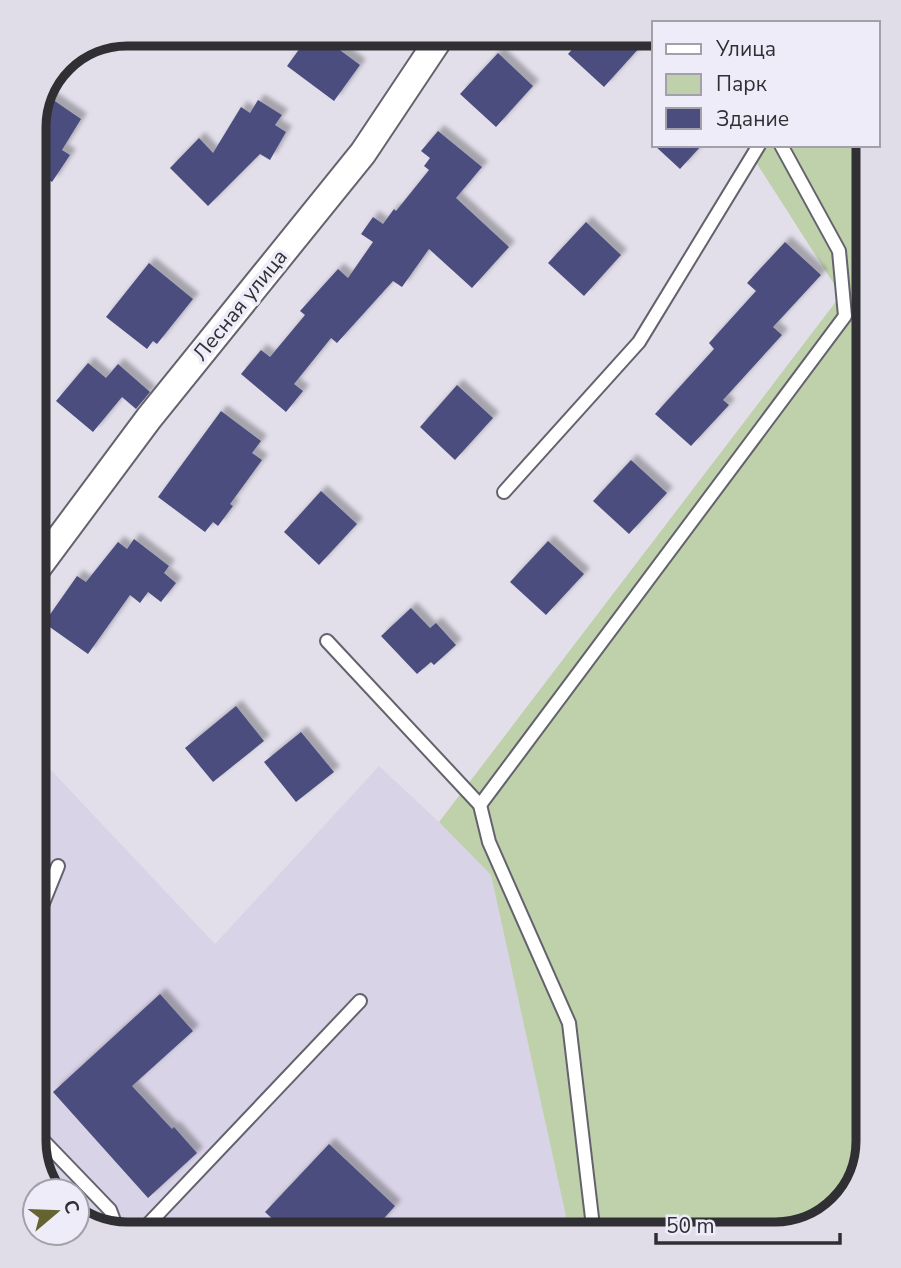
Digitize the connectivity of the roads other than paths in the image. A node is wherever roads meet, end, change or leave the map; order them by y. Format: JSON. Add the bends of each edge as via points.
{"nodes":[{"id":1,"x":434,"y":46,"type":"edge"},
{"id":2,"x":759,"y":147,"type":"edge"},
{"id":3,"x":782,"y":147,"type":"edge"},
{"id":4,"x":504,"y":492,"type":"dead end"},
{"id":5,"x":46,"y":557,"type":"edge"},
{"id":6,"x":327,"y":641,"type":"dead end"},
{"id":7,"x":480,"y":805,"type":"junction"},
{"id":8,"x":58,"y":866,"type":"dead end"},
{"id":9,"x":46,"y":896,"type":"edge"},
{"id":10,"x":360,"y":1001,"type":"dead end"},
{"id":11,"x":46,"y":1144,"type":"edge"},
{"id":12,"x":114,"y":1221,"type":"edge"},
{"id":13,"x":150,"y":1222,"type":"edge"},
{"id":14,"x":592,"y":1222,"type":"edge"}],
"edges":[{"from":1,"to":5,"type":"street","name":"Лесная улица","via":[[363,153],[149,418]]},
{"from":2,"to":4,"type":"lane","via":[[639,342]]},
{"from":3,"to":7,"type":"lane","via":[[839,251],[845,316]]},
{"from":6,"to":7,"type":"lane"},
{"from":7,"to":14,"type":"lane","via":[[489,842],[569,1023]]},
{"from":8,"to":9,"type":"lane"},
{"from":10,"to":13,"type":"lane"},
{"from":11,"to":12,"type":"lane","via":[[110,1210]]}]}
